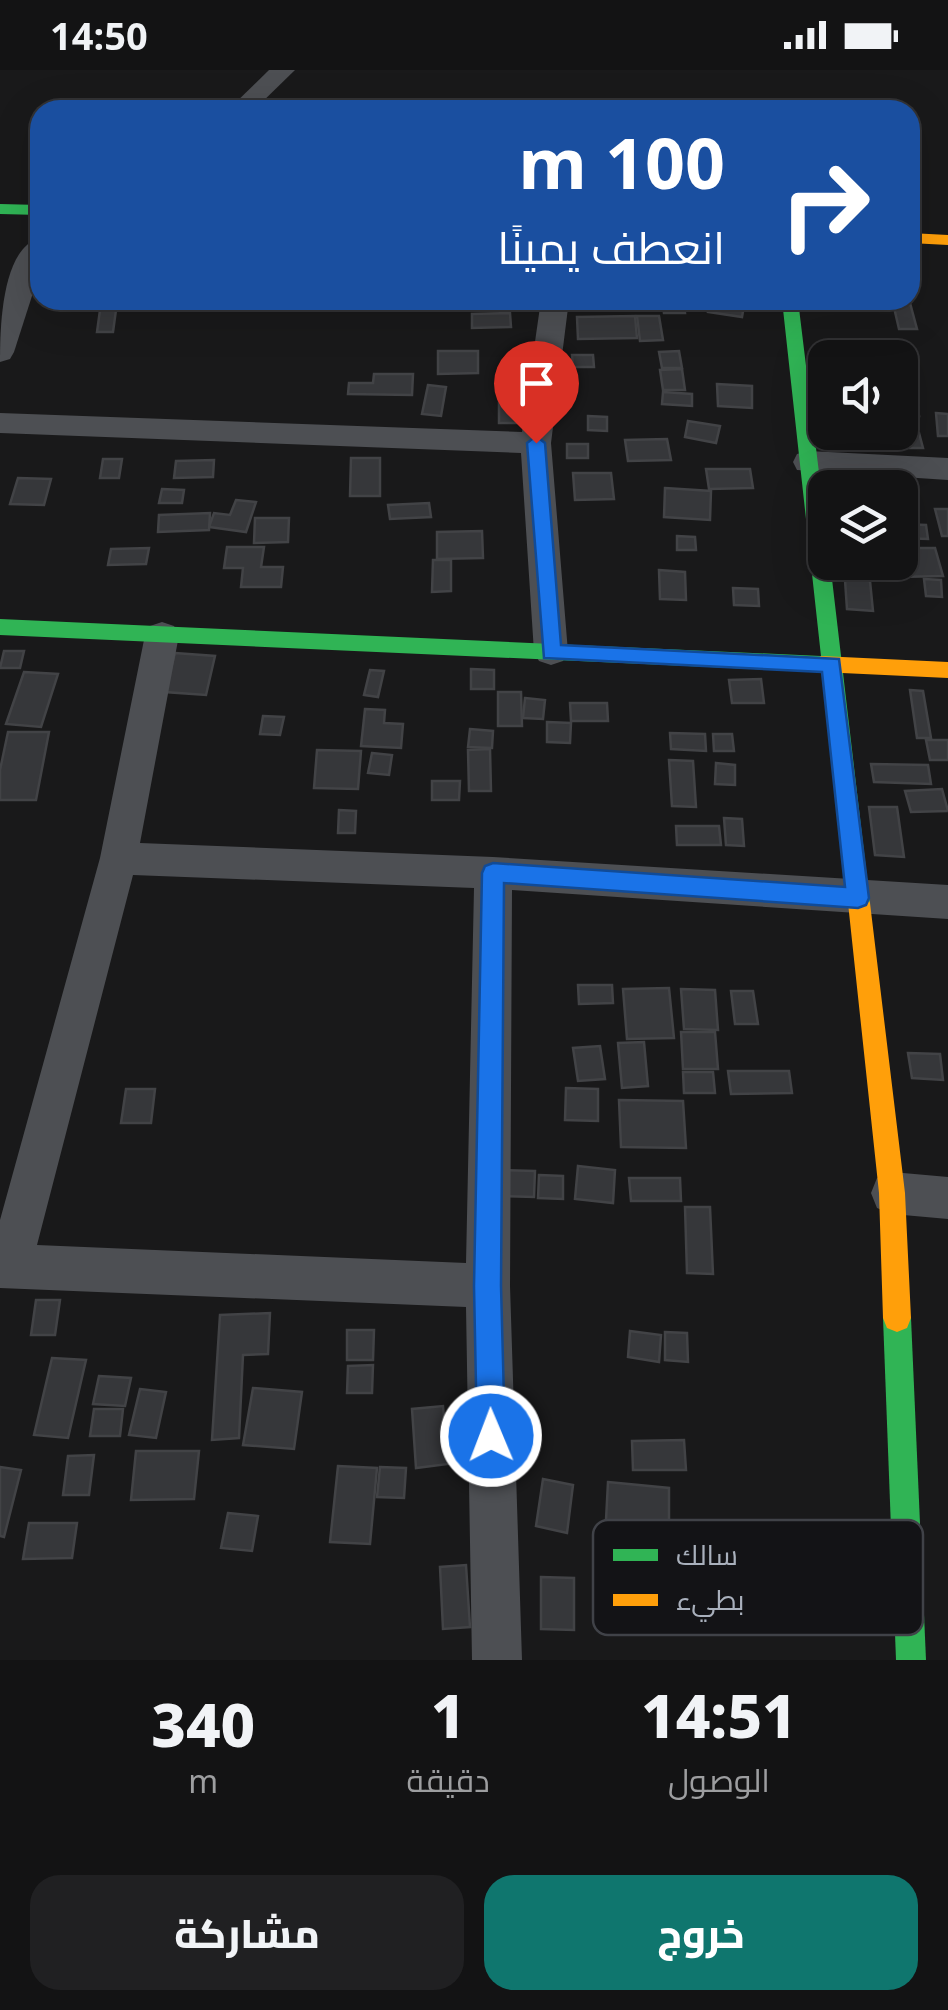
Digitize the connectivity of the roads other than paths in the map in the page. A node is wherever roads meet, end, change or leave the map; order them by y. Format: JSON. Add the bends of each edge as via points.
{"nodes":[{"id":1,"x":284,"y":70,"type":"edge"},
{"id":2,"x":251,"y":100,"type":"edge"},
{"id":3,"x":0,"y":209,"type":"edge"},
{"id":4,"x":30,"y":210,"type":"edge"},
{"id":5,"x":920,"y":239,"type":"edge"},
{"id":6,"x":948,"y":240,"type":"edge"},
{"id":7,"x":30,"y":263,"type":"edge"},
{"id":8,"x":554,"y":310,"type":"edge"},
{"id":9,"x":791,"y":310,"type":"edge"},
{"id":10,"x":0,"y":352,"type":"edge"},
{"id":11,"x":0,"y":423,"type":"edge"},
{"id":12,"x":536,"y":443,"type":"junction"},
{"id":13,"x":808,"y":462,"type":"junction"},
{"id":14,"x":948,"y":469,"type":"edge"},
{"id":15,"x":0,"y":627,"type":"edge"},
{"id":16,"x":162,"y":635,"type":"junction"},
{"id":17,"x":552,"y":652,"type":"junction"},
{"id":18,"x":831,"y":664,"type":"junction"},
{"id":19,"x":948,"y":670,"type":"edge"},
{"id":20,"x":119,"y":858,"type":"junction"},
{"id":21,"x":493,"y":873,"type":"junction"},
{"id":22,"x":858,"y":898,"type":"junction"},
{"id":23,"x":948,"y":902,"type":"edge"},
{"id":24,"x":892,"y":1193,"type":"junction"},
{"id":25,"x":948,"y":1198,"type":"edge"},
{"id":26,"x":4,"y":1266,"type":"edge"},
{"id":27,"x":488,"y":1286,"type":"junction"},
{"id":28,"x":905,"y":1520,"type":"edge"},
{"id":29,"x":910,"y":1635,"type":"edge"},
{"id":30,"x":497,"y":1660,"type":"edge"},
{"id":31,"x":911,"y":1660,"type":"edge"}],
"edges":[{"from":1,"to":2,"type":"street"},
{"from":3,"to":4,"type":"main road"},
{"from":5,"to":6,"type":"main road"},
{"from":7,"to":10,"type":"street"},
{"from":8,"to":12,"type":"street"},
{"from":9,"to":13,"type":"main road"},
{"from":11,"to":12,"type":"street"},
{"from":12,"to":17,"type":"street"},
{"from":13,"to":14,"type":"street"},
{"from":13,"to":18,"type":"main road"},
{"from":15,"to":16,"type":"main road"},
{"from":16,"to":17,"type":"main road"},
{"from":16,"to":20,"type":"street"},
{"from":17,"to":18,"type":"main road"},
{"from":18,"to":19,"type":"main road"},
{"from":18,"to":22,"type":"main road"},
{"from":20,"to":21,"type":"street"},
{"from":20,"to":26,"type":"street"},
{"from":21,"to":22,"type":"street"},
{"from":21,"to":27,"type":"street"},
{"from":22,"to":23,"type":"street"},
{"from":22,"to":24,"type":"main road"},
{"from":24,"to":25,"type":"street"},
{"from":24,"to":28,"type":"main road"},
{"from":26,"to":27,"type":"street"},
{"from":27,"to":30,"type":"street"},
{"from":29,"to":31,"type":"main road"}]}
